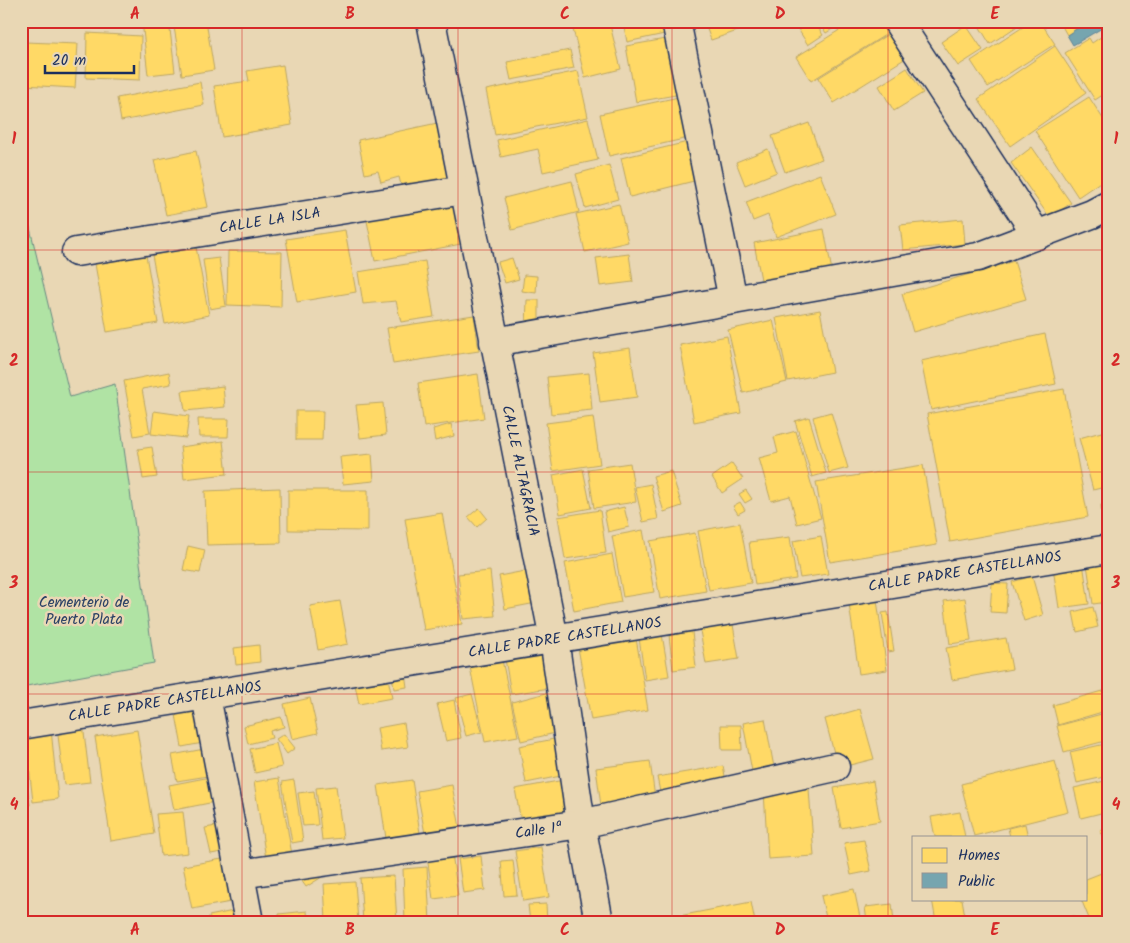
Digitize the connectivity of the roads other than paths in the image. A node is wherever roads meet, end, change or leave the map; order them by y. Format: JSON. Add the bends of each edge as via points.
{"nodes":[{"id":1,"x":431,"y":21,"type":"edge"},
{"id":2,"x":676,"y":21,"type":"edge"},
{"id":3,"x":898,"y":21,"type":"edge"},
{"id":4,"x":464,"y":190,"type":"junction"},
{"id":5,"x":1109,"y":205,"type":"edge"},
{"id":6,"x":1037,"y":235,"type":"junction"},
{"id":7,"x":76,"y":252,"type":"dead end"},
{"id":8,"x":733,"y":300,"type":"junction"},
{"id":9,"x":494,"y":342,"type":"junction"},
{"id":10,"x":1109,"y":549,"type":"edge"},
{"id":11,"x":554,"y":639,"type":"junction"},
{"id":12,"x":206,"y":696,"type":"junction"},
{"id":13,"x":21,"y":725,"type":"edge"},
{"id":14,"x":835,"y":767,"type":"dead end"},
{"id":15,"x":581,"y":824,"type":"junction"},
{"id":16,"x":240,"y":874,"type":"junction"},
{"id":17,"x":249,"y":922,"type":"edge"},
{"id":18,"x":599,"y":922,"type":"edge"}],
"edges":[{"from":1,"to":4,"type":"street","name":"CALLE ALTAGRACIA"},
{"from":2,"to":8,"type":"street"},
{"from":3,"to":6,"type":"street"},
{"from":4,"to":7,"type":"street","name":"CALLE LA ISLA"},
{"from":4,"to":9,"type":"street","name":"CALLE ALTAGRACIA"},
{"from":5,"to":6,"type":"street"},
{"from":6,"to":8,"type":"street","via":[[978,257]]},
{"from":8,"to":9,"type":"street"},
{"from":9,"to":11,"type":"street","name":"CALLE ALTAGRACIA"},
{"from":10,"to":11,"type":"street","name":"CALLE PADRE CASTELLANOS"},
{"from":11,"to":12,"type":"street","name":"CALLE PADRE CASTELLANOS"},
{"from":11,"to":15,"type":"street","name":"CALLE ALTAGRACIA"},
{"from":12,"to":13,"type":"street","name":"CALLE PADRE CASTELLANOS"},
{"from":12,"to":16,"type":"street"},
{"from":14,"to":15,"type":"street","name":"Calle 1ª"},
{"from":15,"to":16,"type":"street","name":"Calle 1ª"},
{"from":15,"to":18,"type":"street","name":"CALLE ALTAGRACIA"},
{"from":16,"to":17,"type":"street"}]}
